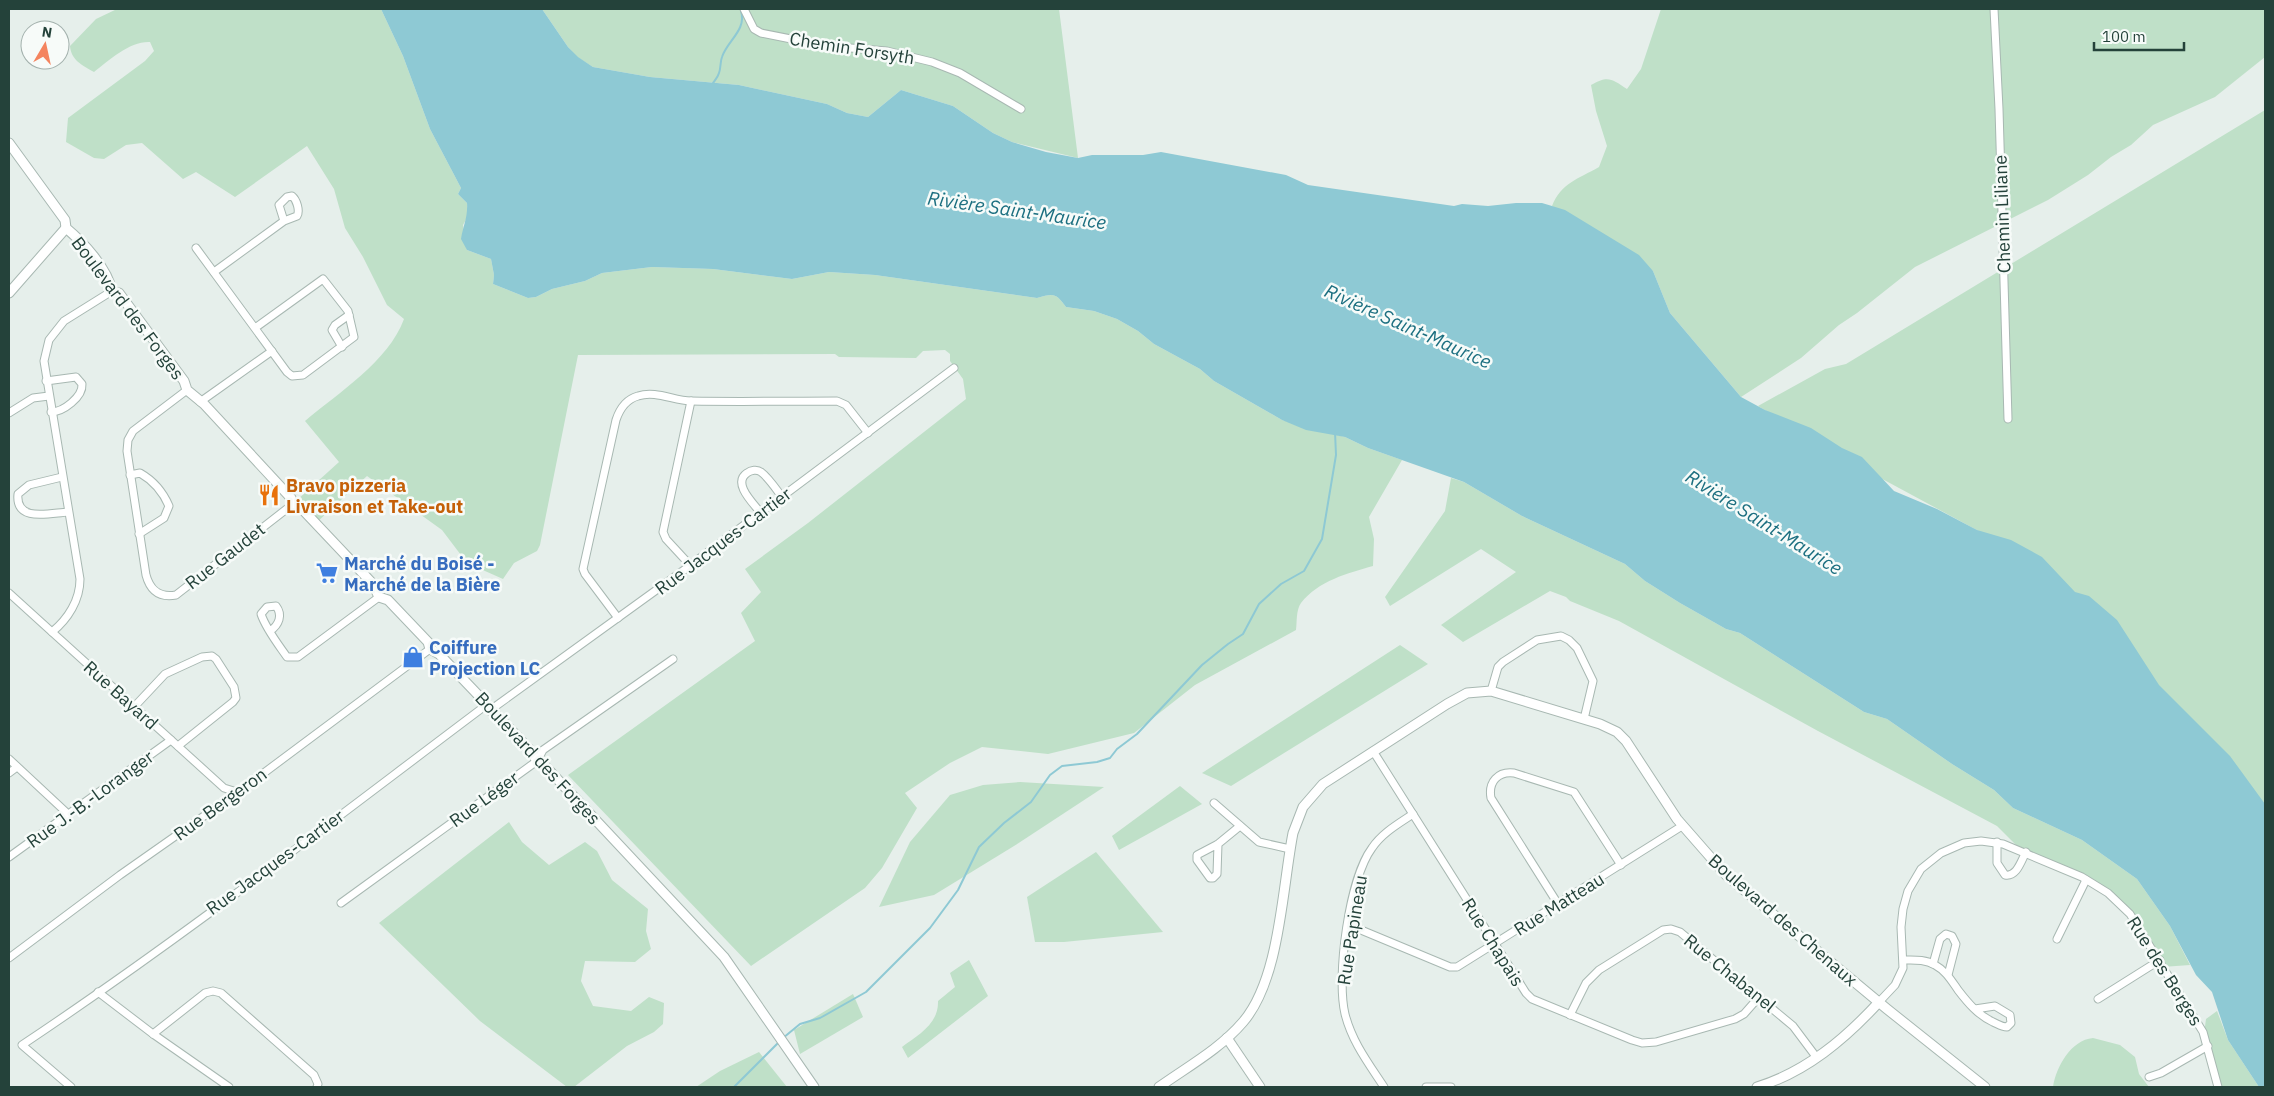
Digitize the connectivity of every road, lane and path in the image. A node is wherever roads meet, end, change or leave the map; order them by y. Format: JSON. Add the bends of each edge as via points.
{"nodes":[{"id":1,"x":744,"y":9,"type":"edge"},
{"id":2,"x":1994,"y":9,"type":"edge"},
{"id":3,"x":1021,"y":109,"type":"dead end"},
{"id":4,"x":9,"y":143,"type":"edge"},
{"id":5,"x":284,"y":221,"type":"dead end"},
{"id":6,"x":66,"y":228,"type":"junction"},
{"id":7,"x":196,"y":248,"type":"dead end"},
{"id":8,"x":214,"y":272,"type":"junction"},
{"id":9,"x":112,"y":291,"type":"junction"},
{"id":10,"x":9,"y":293,"type":"edge"},
{"id":11,"x":350,"y":314,"type":"junction"},
{"id":12,"x":255,"y":328,"type":"junction"},
{"id":13,"x":342,"y":347,"type":"junction"},
{"id":14,"x":272,"y":351,"type":"junction"},
{"id":15,"x":954,"y":368,"type":"dead end"},
{"id":16,"x":46,"y":381,"type":"junction"},
{"id":17,"x":187,"y":390,"type":"junction"},
{"id":18,"x":49,"y":396,"type":"junction"},
{"id":19,"x":691,"y":401,"type":"junction"},
{"id":20,"x":200,"y":402,"type":"junction"},
{"id":21,"x":51,"y":412,"type":"junction"},
{"id":22,"x":9,"y":413,"type":"edge"},
{"id":23,"x":2008,"y":418,"type":"dead end"},
{"id":24,"x":868,"y":433,"type":"junction"},
{"id":25,"x":130,"y":475,"type":"junction"},
{"id":26,"x":62,"y":477,"type":"junction"},
{"id":27,"x":782,"y":497,"type":"junction"},
{"id":28,"x":294,"y":504,"type":"junction"},
{"id":29,"x":68,"y":512,"type":"junction"},
{"id":30,"x":760,"y":512,"type":"junction"},
{"id":31,"x":139,"y":534,"type":"junction"},
{"id":32,"x":690,"y":565,"type":"junction"},
{"id":33,"x":9,"y":593,"type":"edge"},
{"id":34,"x":379,"y":596,"type":"junction"},
{"id":35,"x":618,"y":618,"type":"junction"},
{"id":36,"x":270,"y":631,"type":"dead end"},
{"id":37,"x":52,"y":632,"type":"junction"},
{"id":38,"x":430,"y":649,"type":"junction"},
{"id":39,"x":673,"y":659,"type":"dead end"},
{"id":40,"x":1491,"y":691,"type":"junction"},
{"id":41,"x":134,"y":707,"type":"junction"},
{"id":42,"x":487,"y":708,"type":"junction"},
{"id":43,"x":1584,"y":719,"type":"junction"},
{"id":44,"x":171,"y":740,"type":"junction"},
{"id":45,"x":178,"y":746,"type":"junction"},
{"id":46,"x":1373,"y":751,"type":"junction"},
{"id":47,"x":9,"y":759,"type":"edge"},
{"id":48,"x":537,"y":761,"type":"junction"},
{"id":49,"x":18,"y":767,"type":"junction"},
{"id":50,"x":9,"y":773,"type":"edge"},
{"id":51,"x":237,"y":792,"type":"junction"},
{"id":52,"x":1214,"y":803,"type":"dead end"},
{"id":53,"x":68,"y":814,"type":"junction"},
{"id":54,"x":1413,"y":814,"type":"junction"},
{"id":55,"x":1240,"y":826,"type":"junction"},
{"id":56,"x":1682,"y":826,"type":"junction"},
{"id":57,"x":1997,"y":842,"type":"junction"},
{"id":58,"x":1218,"y":844,"type":"junction"},
{"id":59,"x":1290,"y":849,"type":"junction"},
{"id":60,"x":2026,"y":852,"type":"junction"},
{"id":61,"x":9,"y":857,"type":"edge"},
{"id":62,"x":1621,"y":865,"type":"junction"},
{"id":63,"x":2086,"y":880,"type":"junction"},
{"id":64,"x":341,"y":903,"type":"dead end"},
{"id":65,"x":1558,"y":904,"type":"junction"},
{"id":66,"x":1349,"y":925,"type":"junction"},
{"id":67,"x":2056,"y":939,"type":"dead end"},
{"id":68,"x":1495,"y":945,"type":"junction"},
{"id":69,"x":9,"y":958,"type":"edge"},
{"id":70,"x":1904,"y":960,"type":"junction"},
{"id":71,"x":2160,"y":960,"type":"junction"},
{"id":72,"x":1933,"y":964,"type":"junction"},
{"id":73,"x":1948,"y":975,"type":"junction"},
{"id":74,"x":98,"y":992,"type":"junction"},
{"id":75,"x":1759,"y":997,"type":"junction"},
{"id":76,"x":2098,"y":999,"type":"dead end"},
{"id":77,"x":1879,"y":1002,"type":"junction"},
{"id":78,"x":1975,"y":1009,"type":"junction"},
{"id":79,"x":1570,"y":1015,"type":"junction"},
{"id":80,"x":153,"y":1034,"type":"junction"},
{"id":81,"x":1227,"y":1038,"type":"junction"},
{"id":82,"x":2208,"y":1046,"type":"junction"},
{"id":83,"x":1817,"y":1058,"type":"junction"},
{"id":84,"x":2149,"y":1077,"type":"dead end"},
{"id":85,"x":1980,"y":1086,"type":"edge"},
{"id":86,"x":71,"y":1087,"type":"edge"},
{"id":87,"x":229,"y":1087,"type":"edge"},
{"id":88,"x":317,"y":1087,"type":"edge"},
{"id":89,"x":814,"y":1087,"type":"edge"},
{"id":90,"x":1158,"y":1087,"type":"edge"},
{"id":91,"x":1260,"y":1087,"type":"edge"},
{"id":92,"x":1384,"y":1087,"type":"edge"},
{"id":93,"x":1426,"y":1087,"type":"edge"},
{"id":94,"x":1451,"y":1087,"type":"edge"},
{"id":95,"x":1757,"y":1087,"type":"edge"},
{"id":96,"x":2218,"y":1087,"type":"edge"}],
"edges":[{"from":1,"to":3,"type":"street","name":"Chemin Forsyth","via":[[754,29],[761,33],[826,46],[887,51],[932,62],[960,73]]},
{"from":2,"to":23,"type":"street","name":"Chemin Liliane"},
{"from":4,"to":6,"type":"street","name":"Boulevard des Forges","via":[[65,220]]},
{"from":5,"to":8,"type":"street"},
{"from":6,"to":9,"type":"street","name":"Boulevard des Forges","via":[[79,239],[110,280]]},
{"from":6,"to":10,"type":"street"},
{"from":7,"to":8,"type":"street"},
{"from":8,"to":12,"type":"street"},
{"from":9,"to":16,"type":"street","via":[[64,321],[49,340],[44,361]]},
{"from":9,"to":17,"type":"street","name":"Boulevard des Forges","via":[[119,293],[184,381]]},
{"from":11,"to":12,"type":"street","via":[[323,279]]},
{"from":11,"to":13,"type":"street","via":[[354,337]]},
{"from":11,"to":13,"type":"street","via":[[332,330]]},
{"from":12,"to":14,"type":"street"},
{"from":13,"to":14,"type":"street","via":[[298,377],[289,374]]},
{"from":14,"to":20,"type":"street"},
{"from":15,"to":24,"type":"street","name":"Rue Jacques-Cartier"},
{"from":16,"to":18,"type":"street"},
{"from":16,"to":21,"type":"street","via":[[76,377],[82,384],[79,394],[68,406],[59,412]]},
{"from":17,"to":20,"type":"street","name":"Boulevard des Forges"},
{"from":17,"to":25,"type":"street","name":"Rue Gaudet","via":[[133,431],[127,451]]},
{"from":18,"to":21,"type":"street"},
{"from":18,"to":22,"type":"street","via":[[28,400]]},
{"from":19,"to":24,"type":"street","via":[[839,401],[846,405]]},
{"from":19,"to":32,"type":"street","via":[[663,532]]},
{"from":19,"to":35,"type":"street","via":[[640,395],[626,403],[617,416],[583,569]]},
{"from":20,"to":28,"type":"street","name":"Boulevard des Forges"},
{"from":21,"to":26,"type":"street"},
{"from":24,"to":27,"type":"street","name":"Rue Jacques-Cartier"},
{"from":25,"to":31,"type":"street","name":"Rue Gaudet"},
{"from":25,"to":31,"type":"street","via":[[140,473],[152,481],[162,491],[169,506],[164,518]]},
{"from":26,"to":29,"type":"street"},
{"from":26,"to":29,"type":"street","via":[[29,485],[18,494],[18,502],[30,514]]},
{"from":27,"to":30,"type":"street","name":"Rue Jacques-Cartier"},
{"from":27,"to":30,"type":"street","via":[[761,472],[753,470],[747,473],[742,479],[742,487]]},
{"from":28,"to":31,"type":"street","name":"Rue Gaudet","via":[[176,595],[158,594],[150,587]]},
{"from":28,"to":34,"type":"street","name":"Boulevard des Forges","via":[[373,584]]},
{"from":29,"to":37,"type":"street","via":[[80,579],[79,594],[66,617]]},
{"from":30,"to":32,"type":"street","name":"Rue Jacques-Cartier"},
{"from":32,"to":35,"type":"street","name":"Rue Jacques-Cartier"},
{"from":33,"to":37,"type":"street","name":"Rue Bayard"},
{"from":34,"to":36,"type":"street","via":[[298,657],[287,657]]},
{"from":34,"to":38,"type":"street","name":"Boulevard des Forges","via":[[388,600],[428,642]]},
{"from":35,"to":42,"type":"street","name":"Rue Jacques-Cartier"},
{"from":37,"to":41,"type":"street","name":"Rue Bayard"},
{"from":38,"to":42,"type":"street","name":"Boulevard des Forges","via":[[439,654]]},
{"from":38,"to":51,"type":"street","name":"Rue Bergeron"},
{"from":39,"to":48,"type":"street","name":"Rue Léger","via":[[543,750]]},
{"from":40,"to":43,"type":"street","name":"Boulevard des Chenaux"},
{"from":40,"to":43,"type":"street","via":[[1498,667],[1503,662],[1537,640],[1561,636],[1578,648],[1592,680]]},
{"from":40,"to":46,"type":"street","name":"Boulevard des Chenaux","via":[[1462,696]]},
{"from":41,"to":44,"type":"street","name":"Rue Bayard"},
{"from":41,"to":45,"type":"street","via":[[165,674],[202,657],[216,659],[234,687],[236,698]]},
{"from":42,"to":48,"type":"street","name":"Boulevard des Forges","via":[[504,722]]},
{"from":42,"to":74,"type":"street","name":"Rue Jacques-Cartier"},
{"from":43,"to":56,"type":"street","name":"Boulevard des Chenaux","via":[[1611,728],[1623,736]]},
{"from":44,"to":45,"type":"street","name":"Rue Bayard"},
{"from":44,"to":53,"type":"street","name":"Rue J.-B.-Loranger"},
{"from":45,"to":51,"type":"street","name":"Rue Bayard","via":[[224,788]]},
{"from":46,"to":54,"type":"street","name":"Rue Chapais"},
{"from":46,"to":59,"type":"street","name":"Boulevard des Chenaux","via":[[1311,795],[1297,820]]},
{"from":47,"to":49,"type":"street"},
{"from":48,"to":64,"type":"street","name":"Rue Léger"},
{"from":48,"to":89,"type":"street","name":"Boulevard des Forges","via":[[713,944]]},
{"from":49,"to":50,"type":"street"},
{"from":49,"to":53,"type":"street"},
{"from":51,"to":69,"type":"street","name":"Rue Bergeron"},
{"from":52,"to":55,"type":"street"},
{"from":53,"to":61,"type":"street","name":"Rue J.-B.-Loranger"},
{"from":54,"to":66,"type":"street","name":"Rue Papineau","via":[[1380,838],[1364,859],[1356,882]]},
{"from":54,"to":68,"type":"street","name":"Rue Chapais"},
{"from":55,"to":58,"type":"street"},
{"from":55,"to":59,"type":"street","via":[[1261,844]]},
{"from":56,"to":62,"type":"street","name":"Rue Matteau"},
{"from":56,"to":77,"type":"street","name":"Boulevard des Chenaux","via":[[1734,882]]},
{"from":57,"to":60,"type":"street","name":"Rue des Berges"},
{"from":57,"to":60,"type":"street","via":[[1996,860],[2005,876],[2015,873]]},
{"from":57,"to":70,"type":"street","name":"Rue des Berges","via":[[1977,841],[1958,845],[1941,853],[1921,869],[1908,891],[1903,909]]},
{"from":58,"to":58,"type":"street","via":[[1196,858],[1210,878],[1217,874]]},
{"from":59,"to":81,"type":"street","name":"Boulevard des Chenaux","via":[[1268,976],[1250,1013]]},
{"from":60,"to":63,"type":"street","name":"Rue des Berges"},
{"from":62,"to":65,"type":"street","name":"Rue Matteau"},
{"from":62,"to":65,"type":"street","via":[[1574,792],[1514,773],[1499,775],[1491,785],[1492,800]]},
{"from":63,"to":67,"type":"street"},
{"from":63,"to":71,"type":"street","name":"Rue des Berges","via":[[2108,893],[2130,914]]},
{"from":65,"to":68,"type":"street","name":"Rue Matteau"},
{"from":66,"to":68,"type":"street","name":"Rue Matteau","via":[[1454,967]]},
{"from":66,"to":92,"type":"street","name":"Rue Papineau","via":[[1341,980],[1344,1008],[1356,1043]]},
{"from":68,"to":79,"type":"street","name":"Rue Chapais","via":[[1528,996]]},
{"from":70,"to":72,"type":"street"},
{"from":70,"to":77,"type":"street","name":"Rue des Berges","via":[[1900,977]]},
{"from":71,"to":76,"type":"street"},
{"from":71,"to":82,"type":"street","name":"Rue des Berges"},
{"from":72,"to":73,"type":"street"},
{"from":72,"to":73,"type":"street","via":[[1941,937],[1946,934],[1952,936],[1956,944]]},
{"from":73,"to":78,"type":"street"},
{"from":74,"to":80,"type":"street"},
{"from":74,"to":86,"type":"street","name":"Rue Jacques-Cartier","via":[[22,1045]]},
{"from":75,"to":79,"type":"street","name":"Rue Chapais","via":[[1735,1019],[1652,1043],[1632,1040]]},
{"from":75,"to":79,"type":"street","name":"Rue Chabanel","via":[[1680,932],[1668,929],[1594,973],[1582,988]]},
{"from":75,"to":83,"type":"street","name":"Rue Chabanel","via":[[1794,1026]]},
{"from":77,"to":83,"type":"street"},
{"from":77,"to":85,"type":"street","name":"Boulevard des Chenaux"},
{"from":78,"to":78,"type":"street","via":[[2002,1027],[2011,1023],[2010,1015],[1998,1007]]},
{"from":80,"to":87,"type":"street"},
{"from":80,"to":88,"type":"street","via":[[205,993],[221,993],[314,1075]]},
{"from":81,"to":90,"type":"street","name":"Boulevard des Chenaux"},
{"from":81,"to":91,"type":"street"},
{"from":82,"to":84,"type":"street"},
{"from":82,"to":96,"type":"street","name":"Rue des Berges"},
{"from":83,"to":95,"type":"street","via":[[1786,1076]]},
{"from":93,"to":94,"type":"street"}]}
